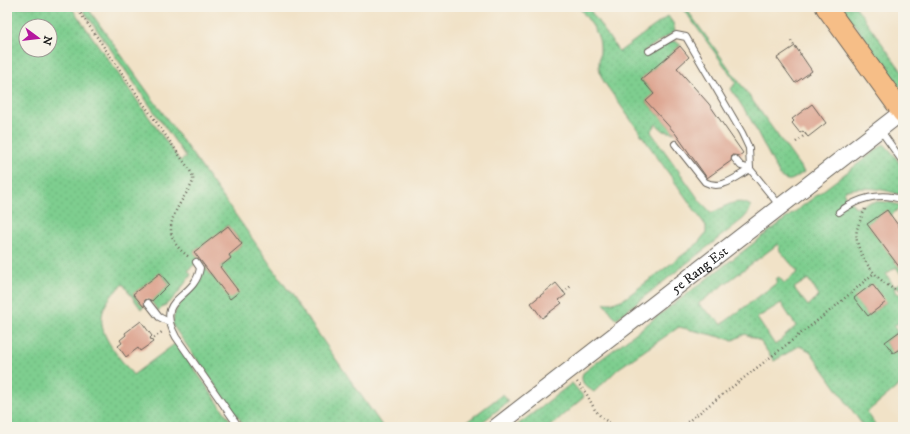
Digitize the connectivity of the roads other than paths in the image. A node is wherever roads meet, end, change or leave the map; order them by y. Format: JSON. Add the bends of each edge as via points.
{"nodes":[{"id":1,"x":826,"y":7,"type":"edge"},
{"id":2,"x":649,"y":51,"type":"dead end"},
{"id":3,"x":902,"y":113,"type":"edge"},
{"id":4,"x":880,"y":129,"type":"junction"},
{"id":5,"x":675,"y":144,"type":"dead end"},
{"id":6,"x":735,"y":159,"type":"dead end"},
{"id":7,"x":903,"y":162,"type":"edge"},
{"id":8,"x":750,"y":169,"type":"junction"},
{"id":9,"x":903,"y":200,"type":"edge"},
{"id":10,"x":780,"y":207,"type":"junction"},
{"id":11,"x":839,"y":212,"type":"dead end"},
{"id":12,"x":196,"y":262,"type":"road end"},
{"id":13,"x":148,"y":304,"type":"dead end"},
{"id":14,"x":169,"y":324,"type":"junction"},
{"id":15,"x":238,"y":427,"type":"edge"},
{"id":16,"x":496,"y":427,"type":"edge"}],
"edges":[{"from":1,"to":3,"type":"main road"},
{"from":2,"to":8,"type":"lane","via":[[676,35],[686,37],[742,133],[749,148]]},
{"from":3,"to":4,"type":"street","name":"5e Rang Est"},
{"from":4,"to":7,"type":"lane"},
{"from":4,"to":10,"type":"street","name":"5e Rang Est"},
{"from":5,"to":8,"type":"lane","via":[[705,182],[710,184],[722,185]]},
{"from":6,"to":8,"type":"lane","via":[[741,166]]},
{"from":8,"to":10,"type":"lane"},
{"from":9,"to":11,"type":"lane","via":[[882,196],[865,198]]},
{"from":10,"to":16,"type":"street","name":"5e Rang Est"},
{"from":12,"to":14,"type":"lane","via":[[200,268],[199,274],[169,310]]},
{"from":13,"to":14,"type":"lane"},
{"from":14,"to":15,"type":"lane"}]}
